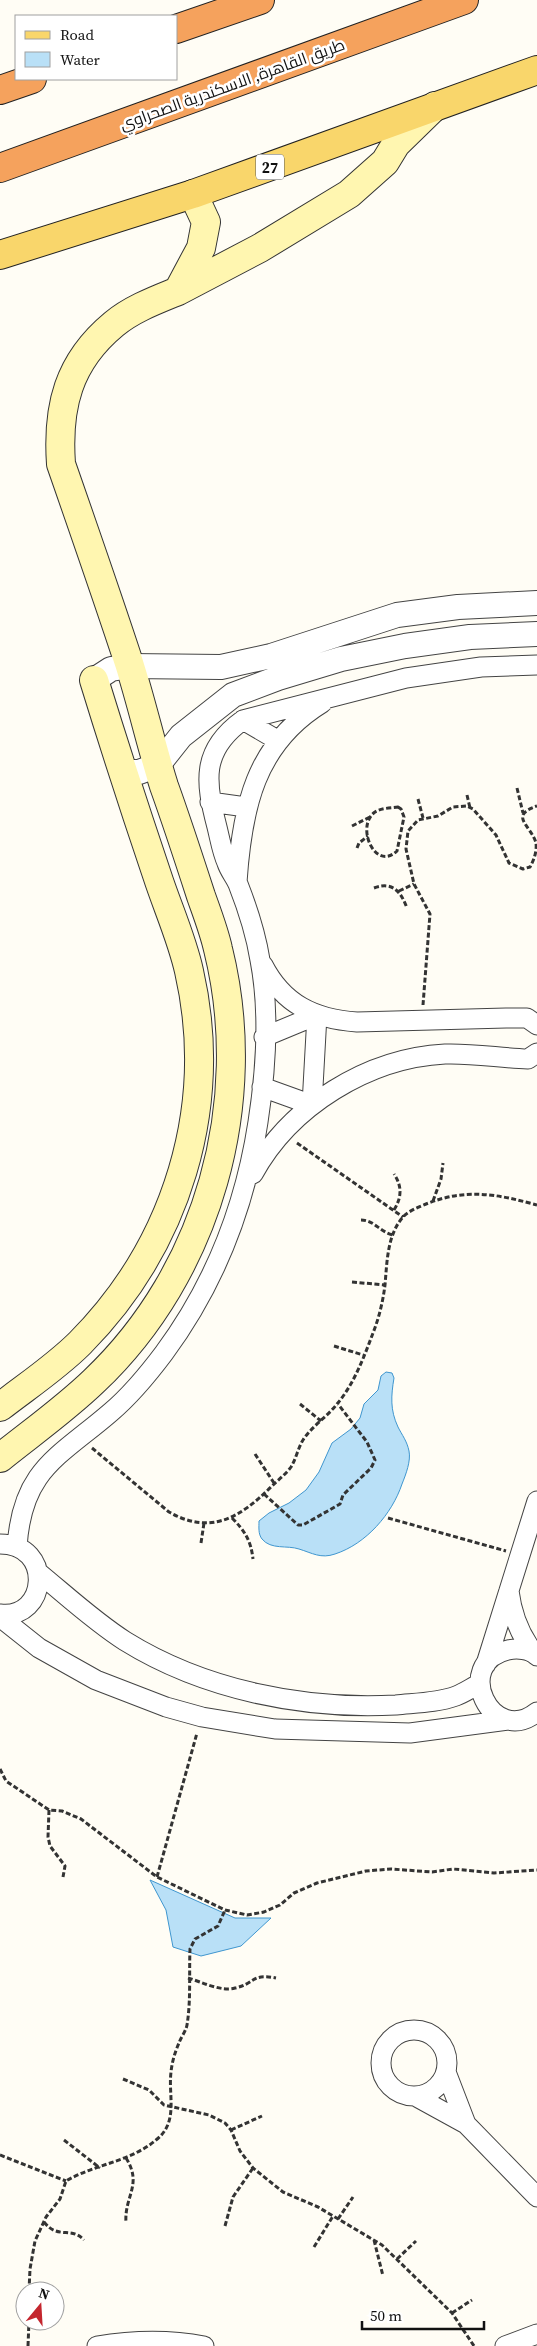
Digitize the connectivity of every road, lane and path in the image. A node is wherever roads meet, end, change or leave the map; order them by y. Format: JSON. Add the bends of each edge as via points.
{"nodes":[{"id":1,"x":260,"y":0,"type":"edge"},
{"id":2,"x":464,"y":0,"type":"edge"},
{"id":3,"x":178,"y":28,"type":"edge"},
{"id":4,"x":537,"y":70,"type":"edge"},
{"id":5,"x":29,"y":80,"type":"edge"},
{"id":6,"x":0,"y":90,"type":"edge"},
{"id":7,"x":435,"y":106,"type":"junction"},
{"id":8,"x":0,"y":168,"type":"edge"},
{"id":9,"x":193,"y":194,"type":"junction"},
{"id":10,"x":0,"y":255,"type":"edge"},
{"id":11,"x":178,"y":291,"type":"junction"},
{"id":12,"x":537,"y":603,"type":"edge"},
{"id":13,"x":537,"y":634,"type":"edge"},
{"id":14,"x":537,"y":665,"type":"edge"},
{"id":15,"x":130,"y":666,"type":"junction"},
{"id":16,"x":94,"y":680,"type":"joint"},
{"id":17,"x":332,"y":696,"type":"junction"},
{"id":18,"x":243,"y":720,"type":"junction"},
{"id":19,"x":279,"y":740,"type":"junction"},
{"id":20,"x":158,"y":765,"type":"junction"},
{"id":21,"x":122,"y":772,"type":"junction"},
{"id":22,"x":517,"y":788,"type":"dead end"},
{"id":23,"x":467,"y":795,"type":"dead end"},
{"id":24,"x":418,"y":799,"type":"dead end"},
{"id":25,"x":210,"y":802,"type":"junction"},
{"id":26,"x":537,"y":806,"type":"edge"},
{"id":27,"x":246,"y":808,"type":"junction"},
{"id":28,"x":470,"y":808,"type":"junction"},
{"id":29,"x":523,"y":813,"type":"junction"},
{"id":30,"x":370,"y":817,"type":"junction"},
{"id":31,"x":422,"y":818,"type":"junction"},
{"id":32,"x":402,"y":824,"type":"junction"},
{"id":33,"x":352,"y":826,"type":"dead end"},
{"id":34,"x":411,"y":827,"type":"junction"},
{"id":35,"x":368,"y":836,"type":"junction"},
{"id":36,"x":357,"y":848,"type":"dead end"},
{"id":37,"x":237,"y":883,"type":"junction"},
{"id":38,"x":414,"y":884,"type":"junction"},
{"id":39,"x":374,"y":888,"type":"dead end"},
{"id":40,"x":399,"y":891,"type":"junction"},
{"id":41,"x":407,"y":908,"type":"dead end"},
{"id":42,"x":260,"y":961,"type":"junction"},
{"id":43,"x":317,"y":1016,"type":"junction"},
{"id":44,"x":421,"y":1020,"type":"junction"},
{"id":45,"x":537,"y":1025,"type":"edge"},
{"id":46,"x":264,"y":1037,"type":"junction"},
{"id":47,"x":537,"y":1053,"type":"edge"},
{"id":48,"x":262,"y":1087,"type":"junction"},
{"id":49,"x":312,"y":1105,"type":"junction"},
{"id":50,"x":282,"y":1132,"type":"junction"},
{"id":51,"x":443,"y":1163,"type":"dead end"},
{"id":52,"x":394,"y":1174,"type":"dead end"},
{"id":53,"x":244,"y":1190,"type":"junction"},
{"id":54,"x":433,"y":1201,"type":"junction"},
{"id":55,"x":537,"y":1205,"type":"edge"},
{"id":56,"x":394,"y":1210,"type":"junction"},
{"id":57,"x":403,"y":1217,"type":"junction"},
{"id":58,"x":361,"y":1220,"type":"dead end"},
{"id":59,"x":393,"y":1235,"type":"junction"},
{"id":60,"x":352,"y":1282,"type":"dead end"},
{"id":61,"x":385,"y":1285,"type":"junction"},
{"id":62,"x":334,"y":1346,"type":"dead end"},
{"id":63,"x":363,"y":1355,"type":"junction"},
{"id":64,"x":300,"y":1404,"type":"dead end"},
{"id":65,"x":338,"y":1404,"type":"junction"},
{"id":66,"x":0,"y":1407,"type":"edge"},
{"id":67,"x":321,"y":1421,"type":"junction"},
{"id":68,"x":80,"y":1438,"type":"junction"},
{"id":69,"x":254,"y":1454,"type":"dead end"},
{"id":70,"x":0,"y":1458,"type":"edge"},
{"id":71,"x":274,"y":1483,"type":"junction"},
{"id":72,"x":264,"y":1494,"type":"junction"},
{"id":73,"x":537,"y":1501,"type":"edge"},
{"id":74,"x":232,"y":1518,"type":"junction"},
{"id":75,"x":388,"y":1518,"type":"dead end"},
{"id":76,"x":204,"y":1523,"type":"junction"},
{"id":77,"x":201,"y":1544,"type":"dead end"},
{"id":78,"x":4,"y":1545,"type":"edge"},
{"id":79,"x":519,"y":1555,"type":"junction"},
{"id":80,"x":253,"y":1559,"type":"dead end"},
{"id":81,"x":39,"y":1573,"type":"junction"},
{"id":82,"x":509,"y":1587,"type":"junction"},
{"id":83,"x":0,"y":1616,"type":"edge"},
{"id":84,"x":535,"y":1654,"type":"edge"},
{"id":85,"x":486,"y":1664,"type":"junction"},
{"id":86,"x":479,"y":1684,"type":"junction"},
{"id":87,"x":536,"y":1714,"type":"edge"},
{"id":88,"x":202,"y":1717,"type":"junction"},
{"id":89,"x":508,"y":1720,"type":"junction"},
{"id":90,"x":0,"y":1769,"type":"edge"},
{"id":91,"x":49,"y":1810,"type":"junction"},
{"id":92,"x":537,"y":1870,"type":"edge"},
{"id":93,"x":63,"y":1877,"type":"dead end"},
{"id":94,"x":158,"y":1877,"type":"junction"},
{"id":95,"x":225,"y":1910,"type":"junction"},
{"id":96,"x":188,"y":1978,"type":"junction"},
{"id":97,"x":276,"y":1978,"type":"dead end"},
{"id":98,"x":446,"y":2072,"type":"junction"},
{"id":99,"x":123,"y":2079,"type":"dead end"},
{"id":100,"x":415,"y":2096,"type":"junction"},
{"id":101,"x":172,"y":2108,"type":"junction"},
{"id":102,"x":262,"y":2116,"type":"dead end"},
{"id":103,"x":466,"y":2124,"type":"junction"},
{"id":104,"x":231,"y":2130,"type":"junction"},
{"id":105,"x":64,"y":2140,"type":"dead end"},
{"id":106,"x":0,"y":2155,"type":"edge"},
{"id":107,"x":126,"y":2158,"type":"junction"},
{"id":108,"x":100,"y":2168,"type":"junction"},
{"id":109,"x":253,"y":2168,"type":"junction"},
{"id":110,"x":66,"y":2182,"type":"junction"},
{"id":111,"x":353,"y":2197,"type":"dead end"},
{"id":112,"x":537,"y":2197,"type":"edge"},
{"id":113,"x":333,"y":2216,"type":"junction"},
{"id":114,"x":338,"y":2219,"type":"junction"},
{"id":115,"x":44,"y":2222,"type":"junction"},
{"id":116,"x":126,"y":2223,"type":"dead end"},
{"id":117,"x":225,"y":2226,"type":"dead end"},
{"id":118,"x":84,"y":2240,"type":"dead end"},
{"id":119,"x":374,"y":2240,"type":"junction"},
{"id":120,"x":416,"y":2241,"type":"dead end"},
{"id":121,"x":314,"y":2246,"type":"dead end"},
{"id":122,"x":397,"y":2259,"type":"junction"},
{"id":123,"x":383,"y":2276,"type":"dead end"},
{"id":124,"x":29,"y":2281,"type":"edge"},
{"id":125,"x":472,"y":2300,"type":"dead end"},
{"id":126,"x":452,"y":2313,"type":"junction"},
{"id":127,"x":29,"y":2331,"type":"edge"},
{"id":128,"x":537,"y":2334,"type":"edge"},
{"id":129,"x":154,"y":2343,"type":"edge"},
{"id":130,"x":28,"y":2346,"type":"edge"},
{"id":131,"x":97,"y":2346,"type":"edge"},
{"id":132,"x":204,"y":2346,"type":"edge"},
{"id":133,"x":474,"y":2346,"type":"edge"},
{"id":134,"x":505,"y":2346,"type":"edge"}],
"edges":[{"from":1,"to":3,"type":"highway"},
{"from":2,"to":8,"type":"highway","name":"طريق القاهرة, الاسكندرية الصحراوي"},
{"from":4,"to":7,"type":"main road","number":"27"},
{"from":5,"to":6,"type":"highway"},
{"from":7,"to":9,"type":"main road","number":"27"},
{"from":7,"to":11,"type":"main road","via":[[396,144],[385,162],[349,194],[260,248]]},
{"from":9,"to":10,"type":"main road","number":"27"},
{"from":9,"to":11,"type":"main road","via":[[206,222],[201,248]]},
{"from":11,"to":15,"type":"main road","via":[[141,307],[114,324],[92,346],[74,372],[64,401],[59,432],[61,464]]},
{"from":12,"to":15,"type":"street","via":[[458,607],[397,615],[271,656],[221,667]]},
{"from":13,"to":20,"type":"street","via":[[470,637],[405,646],[341,659],[278,678],[232,695],[181,736]]},
{"from":14,"to":17,"type":"street","via":[[481,667],[406,678]]},
{"from":15,"to":16,"type":"street","via":[[111,669]]},
{"from":15,"to":20,"type":"main road"},
{"from":16,"to":21,"type":"main road"},
{"from":17,"to":18,"type":"street"},
{"from":17,"to":19,"type":"street","via":[[312,708]]},
{"from":18,"to":19,"type":"street"},
{"from":18,"to":25,"type":"street","via":[[230,729],[213,755],[208,770]]},
{"from":19,"to":27,"type":"street","via":[[259,772]]},
{"from":20,"to":21,"type":"street","via":[[139,772]]},
{"from":20,"to":70,"type":"main road","via":[[218,948],[229,1006],[232,1065],[229,1104],[215,1181],[195,1237],[168,1289],[134,1338],[94,1381]]},
{"from":21,"to":66,"type":"main road","via":[[189,970],[198,1020],[200,1072],[195,1122],[184,1172],[166,1220],[142,1265],[113,1306],[78,1344]]},
{"from":22,"to":29,"type":"path"},
{"from":23,"to":28,"type":"path"},
{"from":24,"to":31,"type":"path"},
{"from":25,"to":27,"type":"street"},
{"from":25,"to":37,"type":"street","via":[[227,864]]},
{"from":26,"to":29,"type":"path"},
{"from":27,"to":37,"type":"street"},
{"from":28,"to":29,"type":"path","via":[[496,836],[509,863],[523,869],[530,867],[536,849]]},
{"from":28,"to":31,"type":"path","via":[[460,805],[438,816]]},
{"from":30,"to":32,"type":"path","via":[[380,810],[398,807],[404,813]]},
{"from":30,"to":33,"type":"path"},
{"from":30,"to":35,"type":"path","via":[[366,828]]},
{"from":31,"to":34,"type":"path"},
{"from":32,"to":34,"type":"path"},
{"from":32,"to":35,"type":"path","via":[[397,851],[388,857],[373,851]]},
{"from":34,"to":38,"type":"path","via":[[406,840]]},
{"from":35,"to":36,"type":"path"},
{"from":37,"to":42,"type":"street"},
{"from":38,"to":40,"type":"path"},
{"from":38,"to":44,"type":"path","via":[[430,914]]},
{"from":39,"to":40,"type":"path","via":[[387,885]]},
{"from":40,"to":41,"type":"path"},
{"from":42,"to":43,"type":"street","via":[[283,994]]},
{"from":42,"to":46,"type":"street"},
{"from":43,"to":44,"type":"street","via":[[357,1022]]},
{"from":43,"to":46,"type":"street"},
{"from":43,"to":49,"type":"street"},
{"from":44,"to":45,"type":"street","via":[[527,1018]]},
{"from":46,"to":48,"type":"street"},
{"from":47,"to":49,"type":"street","via":[[528,1059],[444,1054],[412,1059],[352,1080]]},
{"from":48,"to":49,"type":"street"},
{"from":48,"to":53,"type":"street"},
{"from":49,"to":50,"type":"street"},
{"from":50,"to":53,"type":"street"},
{"from":50,"to":56,"type":"path"},
{"from":51,"to":54,"type":"path"},
{"from":52,"to":56,"type":"path","via":[[400,1188]]},
{"from":53,"to":68,"type":"street","via":[[220,1260],[184,1324],[139,1383]]},
{"from":54,"to":55,"type":"path","via":[[475,1193],[500,1195]]},
{"from":54,"to":57,"type":"path"},
{"from":56,"to":57,"type":"path"},
{"from":57,"to":59,"type":"path"},
{"from":58,"to":59,"type":"path","via":[[372,1222]]},
{"from":59,"to":61,"type":"path","via":[[386,1260]]},
{"from":60,"to":61,"type":"path"},
{"from":61,"to":63,"type":"path","via":[[378,1317]]},
{"from":62,"to":63,"type":"path"},
{"from":63,"to":65,"type":"path"},
{"from":64,"to":67,"type":"path"},
{"from":65,"to":67,"type":"path"},
{"from":65,"to":72,"type":"path","via":[[366,1442],[375,1460],[371,1468],[343,1495],[340,1504],[303,1526]]},
{"from":67,"to":71,"type":"path","via":[[304,1439],[290,1468]]},
{"from":68,"to":76,"type":"path","via":[[169,1512]]},
{"from":68,"to":78,"type":"street","via":[[54,1457],[41,1472],[21,1517]]},
{"from":69,"to":71,"type":"path"},
{"from":71,"to":72,"type":"path"},
{"from":72,"to":74,"type":"path"},
{"from":73,"to":79,"type":"street"},
{"from":74,"to":76,"type":"path"},
{"from":74,"to":80,"type":"path","via":[[245,1531]]},
{"from":75,"to":79,"type":"path"},
{"from":76,"to":77,"type":"path"},
{"from":78,"to":81,"type":"street","via":[[31,1557]]},
{"from":79,"to":82,"type":"street"},
{"from":81,"to":83,"type":"street","via":[[38,1590],[28,1605]]},
{"from":81,"to":86,"type":"street","via":[[125,1641],[193,1673],[265,1695],[329,1704],[376,1706],[443,1700]]},
{"from":82,"to":84,"type":"street","via":[[516,1622]]},
{"from":82,"to":85,"type":"street"},
{"from":83,"to":88,"type":"street","via":[[39,1648],[96,1680]]},
{"from":84,"to":85,"type":"street","via":[[508,1650],[493,1656]]},
{"from":85,"to":86,"type":"street"},
{"from":86,"to":89,"type":"street","via":[[485,1704],[492,1712]]},
{"from":87,"to":89,"type":"street"},
{"from":88,"to":89,"type":"street","via":[[275,1729],[410,1733]]},
{"from":88,"to":94,"type":"path"},
{"from":90,"to":91,"type":"path","via":[[6,1781]]},
{"from":91,"to":93,"type":"path","via":[[48,1838],[65,1866]]},
{"from":91,"to":94,"type":"path","via":[[62,1811],[80,1819]]},
{"from":92,"to":95,"type":"path","via":[[494,1873],[453,1869],[432,1872],[366,1871],[317,1883],[264,1912],[247,1915]]},
{"from":94,"to":95,"type":"path"},
{"from":95,"to":96,"type":"path","via":[[218,1926],[192,1943]]},
{"from":96,"to":97,"type":"path","via":[[227,1989],[262,1976]]},
{"from":96,"to":101,"type":"path","via":[[186,2028],[171,2074]]},
{"from":98,"to":100,"type":"street","via":[[434,2089]]},
{"from":98,"to":100,"type":"street","via":[[446,2052],[433,2035],[413,2030],[394,2036],[382,2053],[383,2074],[395,2090]]},
{"from":98,"to":103,"type":"street"},
{"from":99,"to":101,"type":"path","via":[[149,2090]]},
{"from":100,"to":103,"type":"street"},
{"from":101,"to":104,"type":"path","via":[[218,2118]]},
{"from":101,"to":107,"type":"path","via":[[165,2132]]},
{"from":102,"to":104,"type":"path"},
{"from":103,"to":112,"type":"street"},
{"from":104,"to":109,"type":"path","via":[[240,2151]]},
{"from":105,"to":108,"type":"path"},
{"from":106,"to":110,"type":"path"},
{"from":107,"to":108,"type":"path"},
{"from":107,"to":116,"type":"path","via":[[131,2166],[134,2185],[125,2213]]},
{"from":108,"to":110,"type":"path"},
{"from":109,"to":113,"type":"path","via":[[283,2192]]},
{"from":109,"to":117,"type":"path","via":[[233,2197]]},
{"from":110,"to":115,"type":"path","via":[[60,2199]]},
{"from":111,"to":114,"type":"path"},
{"from":113,"to":114,"type":"path"},
{"from":113,"to":121,"type":"path"},
{"from":114,"to":119,"type":"path"},
{"from":115,"to":118,"type":"path","via":[[57,2233],[71,2232]]},
{"from":115,"to":124,"type":"path","via":[[33,2250]]},
{"from":119,"to":122,"type":"path"},
{"from":119,"to":123,"type":"path"},
{"from":120,"to":122,"type":"path"},
{"from":122,"to":126,"type":"path"},
{"from":125,"to":126,"type":"path"},
{"from":126,"to":133,"type":"path"},
{"from":127,"to":130,"type":"path"},
{"from":128,"to":134,"type":"street"},
{"from":129,"to":131,"type":"street","via":[[120,2342]]},
{"from":129,"to":132,"type":"street"}]}
